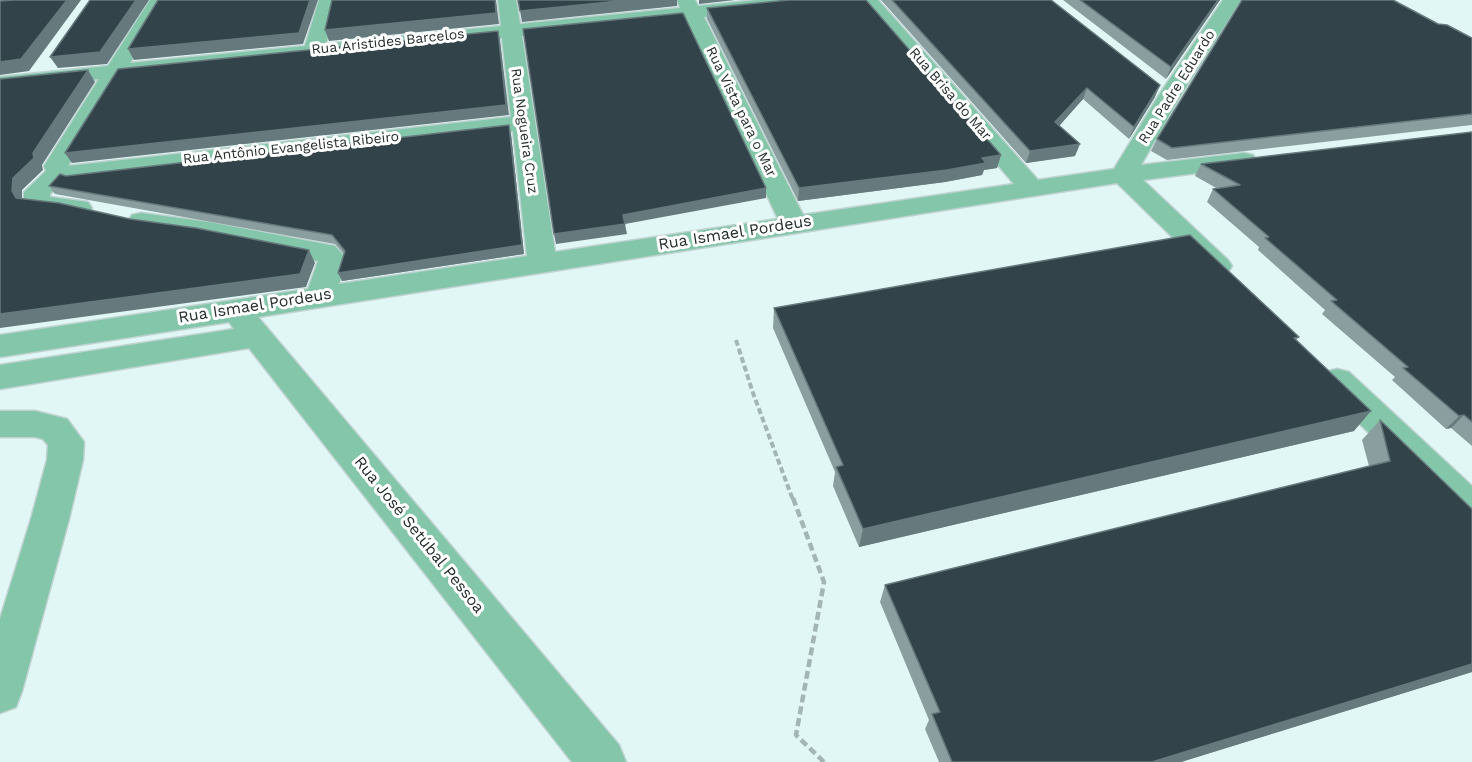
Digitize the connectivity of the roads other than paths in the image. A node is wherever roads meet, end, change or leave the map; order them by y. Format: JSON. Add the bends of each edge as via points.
{"nodes":[{"id":1,"x":159,"y":0,"type":"edge"},
{"id":2,"x":328,"y":0,"type":"edge"},
{"id":3,"x":507,"y":0,"type":"edge"},
{"id":4,"x":813,"y":0,"type":"edge"},
{"id":5,"x":868,"y":0,"type":"edge"},
{"id":6,"x":1232,"y":0,"type":"edge"},
{"id":7,"x":689,"y":6,"type":"edge"},
{"id":8,"x":511,"y":30,"type":"junction"},
{"id":9,"x":314,"y":49,"type":"junction"},
{"id":10,"x":51,"y":58,"type":"edge"},
{"id":11,"x":115,"y":69,"type":"junction"},
{"id":12,"x":38,"y":78,"type":"junction"},
{"id":13,"x":1151,"y":81,"type":"edge"},
{"id":14,"x":0,"y":83,"type":"edge"},
{"id":15,"x":1170,"y":95,"type":"junction"},
{"id":16,"x":524,"y":123,"type":"junction"},
{"id":17,"x":1263,"y":158,"type":"edge"},
{"id":18,"x":59,"y":172,"type":"junction"},
{"id":19,"x":1123,"y":175,"type":"junction"},
{"id":20,"x":1032,"y":189,"type":"junction"},
{"id":21,"x":794,"y":224,"type":"junction"},
{"id":22,"x":542,"y":263,"type":"junction"},
{"id":23,"x":1240,"y":287,"type":"edge"},
{"id":24,"x":321,"y":295,"type":"junction"},
{"id":25,"x":246,"y":322,"type":"junction"},
{"id":26,"x":0,"y":346,"type":"edge"},
{"id":27,"x":1314,"y":358,"type":"edge"},
{"id":28,"x":0,"y":377,"type":"edge"},
{"id":29,"x":0,"y":424,"type":"edge"},
{"id":30,"x":1472,"y":510,"type":"edge"},
{"id":31,"x":0,"y":691,"type":"edge"},
{"id":32,"x":602,"y":762,"type":"edge"}],
"edges":[{"from":1,"to":11,"type":"street"},
{"from":2,"to":9,"type":"street"},
{"from":3,"to":8,"type":"street","name":"Rua Nogueira Cruz"},
{"from":4,"to":7,"type":"street","name":"Rua Aristides Barcelos"},
{"from":5,"to":20,"type":"street","name":"Rua Brisa do Mar"},
{"from":6,"to":15,"type":"street","name":"Rua Padre Eduardo"},
{"from":7,"to":8,"type":"street","name":"Rua Aristides Barcelos"},
{"from":7,"to":21,"type":"street","name":"Rua Vista para o Mar"},
{"from":8,"to":9,"type":"street","name":"Rua Aristides Barcelos"},
{"from":8,"to":16,"type":"street","name":"Rua Nogueira Cruz"},
{"from":9,"to":11,"type":"street","name":"Rua Aristides Barcelos"},
{"from":10,"to":12,"type":"street"},
{"from":11,"to":12,"type":"street","name":"Rua Aristides Barcelos"},
{"from":11,"to":18,"type":"street","via":[[56,166]]},
{"from":12,"to":14,"type":"street","name":"Rua Aristides Barcelos"},
{"from":13,"to":15,"type":"street"},
{"from":15,"to":19,"type":"street","name":"Rua Padre Eduardo"},
{"from":16,"to":18,"type":"street","name":"Rua Antônio Evangelista Ribeiro","via":[[72,174]]},
{"from":16,"to":22,"type":"street","name":"Rua Nogueira Cruz"},
{"from":17,"to":19,"type":"street","name":"Rua Ismael Pordeus"},
{"from":18,"to":24,"type":"street","via":[[37,192],[37,203],[69,205],[325,252],[333,259]]},
{"from":19,"to":20,"type":"street","name":"Rua Ismael Pordeus"},
{"from":19,"to":23,"type":"street"},
{"from":20,"to":21,"type":"street","name":"Rua Ismael Pordeus"},
{"from":21,"to":22,"type":"street","name":"Rua Ismael Pordeus"},
{"from":22,"to":24,"type":"street","name":"Rua Ismael Pordeus"},
{"from":24,"to":25,"type":"street","name":"Rua Ismael Pordeus"},
{"from":25,"to":26,"type":"street","name":"Rua Ismael Pordeus"},
{"from":25,"to":28,"type":"street","name":"Rua Ismael Pordeus"},
{"from":25,"to":32,"type":"street","name":"Rua José Setúbal Pessoa"},
{"from":27,"to":30,"type":"street"},
{"from":29,"to":31,"type":"street","via":[[45,426],[55,429],[66,442],[50,519]]}]}
